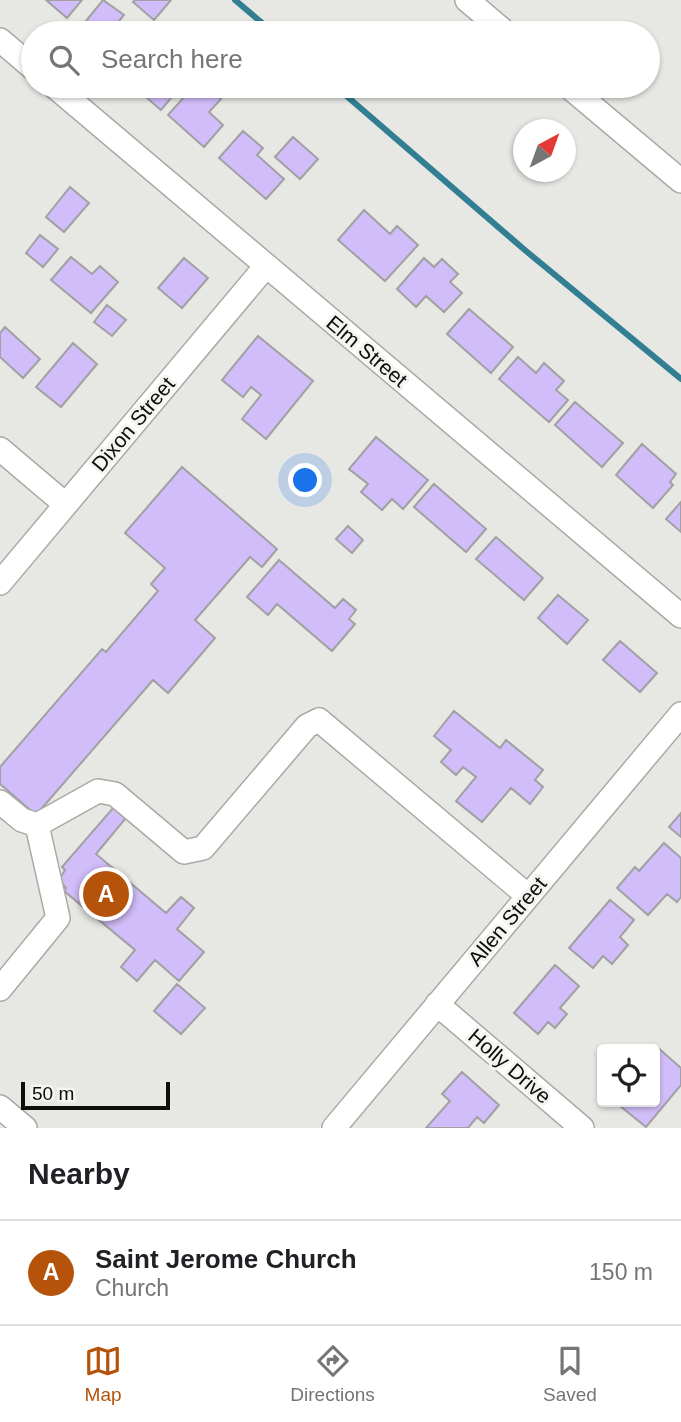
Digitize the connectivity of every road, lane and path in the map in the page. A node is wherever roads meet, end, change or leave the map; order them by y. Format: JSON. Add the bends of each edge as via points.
{"nodes":[{"id":1,"x":467,"y":0,"type":"edge"},
{"id":2,"x":492,"y":21,"type":"edge"},
{"id":3,"x":0,"y":40,"type":"edge"},
{"id":4,"x":21,"y":58,"type":"edge"},
{"id":5,"x":68,"y":98,"type":"edge"},
{"id":6,"x":582,"y":98,"type":"edge"},
{"id":7,"x":681,"y":181,"type":"edge"},
{"id":8,"x":266,"y":266,"type":"junction"},
{"id":9,"x":0,"y":449,"type":"edge"},
{"id":10,"x":65,"y":504,"type":"junction"},
{"id":11,"x":0,"y":583,"type":"edge"},
{"id":12,"x":681,"y":616,"type":"edge"},
{"id":13,"x":681,"y":714,"type":"edge"},
{"id":14,"x":0,"y":802,"type":"edge"},
{"id":15,"x":37,"y":825,"type":"junction"},
{"id":16,"x":528,"y":896,"type":"junction"},
{"id":17,"x":0,"y":989,"type":"edge"},
{"id":18,"x":437,"y":1004,"type":"junction"},
{"id":19,"x":0,"y":1107,"type":"edge"},
{"id":20,"x":25,"y":1128,"type":"edge"},
{"id":21,"x":334,"y":1128,"type":"edge"},
{"id":22,"x":582,"y":1128,"type":"edge"}],
"edges":[{"from":1,"to":2,"type":"street"},
{"from":3,"to":4,"type":"street"},
{"from":5,"to":8,"type":"street","name":"Elm Street"},
{"from":6,"to":7,"type":"street"},
{"from":8,"to":10,"type":"street","name":"Dixon Street"},
{"from":8,"to":12,"type":"street","name":"Elm Street"},
{"from":9,"to":10,"type":"street"},
{"from":10,"to":11,"type":"street","name":"Dixon Street"},
{"from":13,"to":16,"type":"street","name":"Allen Street"},
{"from":14,"to":15,"type":"street","via":[[22,820]]},
{"from":15,"to":16,"type":"street","via":[[99,791],[115,794],[184,852],[203,848],[307,726],[319,720]]},
{"from":15,"to":17,"type":"street","via":[[58,918]]},
{"from":16,"to":18,"type":"street","name":"Allen Street"},
{"from":18,"to":21,"type":"street","name":"Allen Street"},
{"from":18,"to":22,"type":"street","name":"Holly Drive"},
{"from":19,"to":20,"type":"street"}]}
